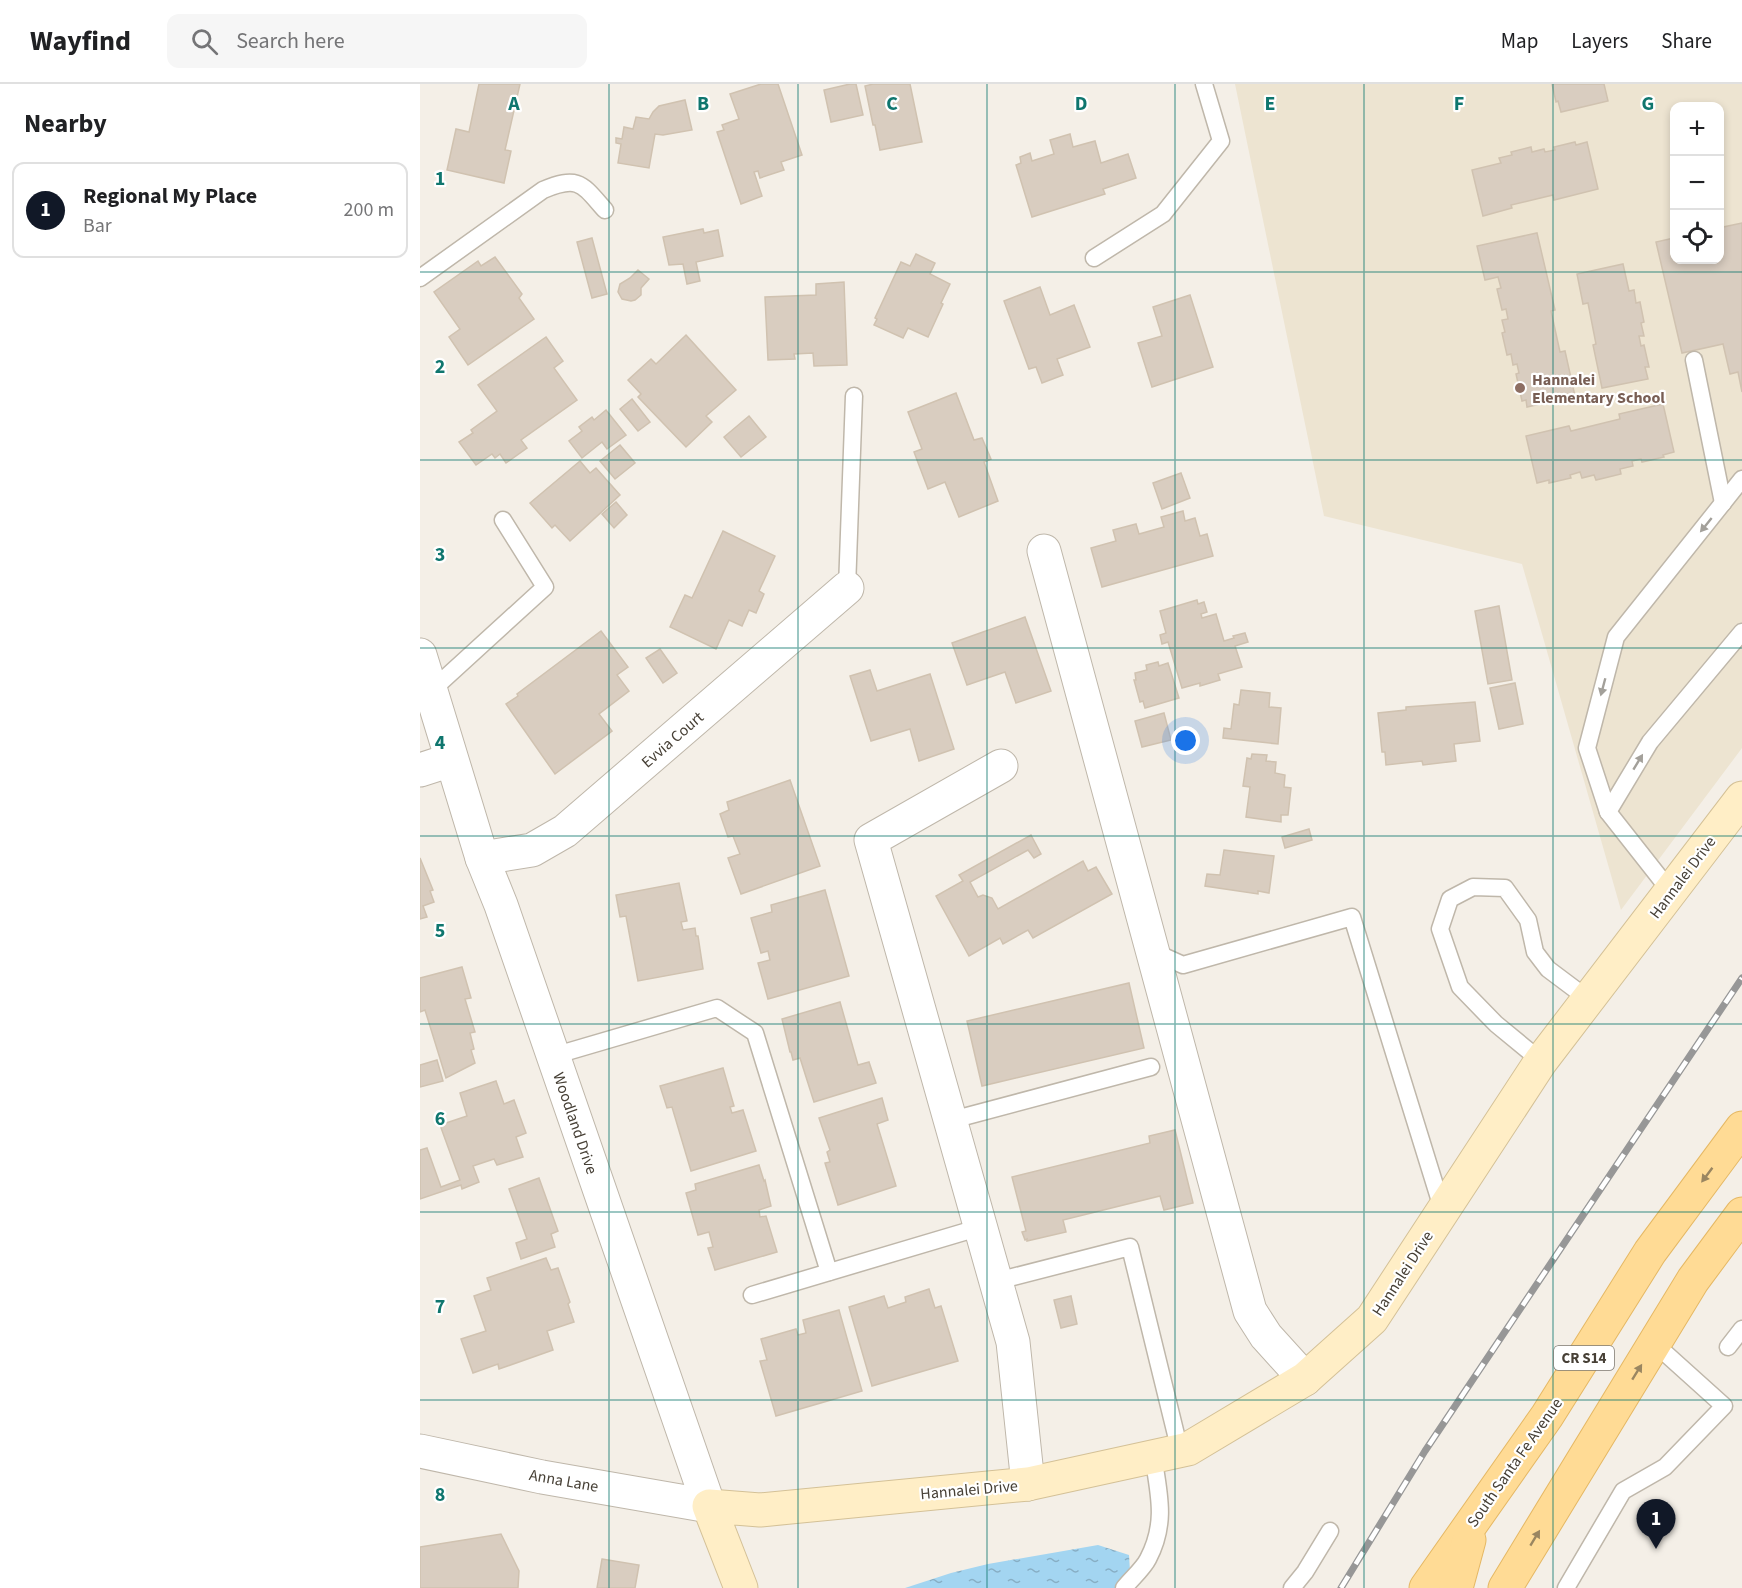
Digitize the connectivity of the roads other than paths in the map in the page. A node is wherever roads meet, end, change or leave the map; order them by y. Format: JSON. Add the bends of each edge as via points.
{"nodes":[{"id":1,"x":1204,"y":84,"type":"edge"},
{"id":2,"x":605,"y":210,"type":"dead end"},
{"id":3,"x":1094,"y":258,"type":"dead end"},
{"id":4,"x":420,"y":278,"type":"edge"},
{"id":5,"x":1694,"y":360,"type":"dead end"},
{"id":6,"x":854,"y":396,"type":"dead end"},
{"id":7,"x":1742,"y":479,"type":"edge"},
{"id":8,"x":1723,"y":503,"type":"junction"},
{"id":9,"x":503,"y":520,"type":"dead end"},
{"id":10,"x":1044,"y":551,"type":"dead end"},
{"id":11,"x":847,"y":588,"type":"joint"},
{"id":12,"x":1742,"y":632,"type":"edge"},
{"id":13,"x":420,"y":655,"type":"edge"},
{"id":14,"x":431,"y":691,"type":"junction"},
{"id":15,"x":451,"y":760,"type":"junction"},
{"id":16,"x":1002,"y":766,"type":"dead end"},
{"id":17,"x":420,"y":770,"type":"edge"},
{"id":18,"x":1742,"y":798,"type":"edge"},
{"id":19,"x":1608,"y":812,"type":"junction"},
{"id":20,"x":482,"y":858,"type":"junction"},
{"id":21,"x":1671,"y":892,"type":"junction"},
{"id":22,"x":1152,"y":951,"type":"junction"},
{"id":23,"x":1588,"y":999,"type":"junction"},
{"id":24,"x":553,"y":1056,"type":"junction"},
{"id":25,"x":1541,"y":1062,"type":"junction"},
{"id":26,"x":1151,"y":1066,"type":"dead end"},
{"id":27,"x":952,"y":1120,"type":"junction"},
{"id":28,"x":1742,"y":1128,"type":"edge"},
{"id":29,"x":1443,"y":1211,"type":"junction"},
{"id":30,"x":1742,"y":1214,"type":"edge"},
{"id":31,"x":981,"y":1227,"type":"junction"},
{"id":32,"x":829,"y":1272,"type":"junction"},
{"id":33,"x":997,"y":1281,"type":"junction"},
{"id":34,"x":752,"y":1294,"type":"dead end"},
{"id":35,"x":1742,"y":1329,"type":"edge"},
{"id":36,"x":1654,"y":1343,"type":"junction"},
{"id":37,"x":1728,"y":1347,"type":"dead end"},
{"id":38,"x":1305,"y":1379,"type":"junction"},
{"id":39,"x":420,"y":1451,"type":"edge"},
{"id":40,"x":1166,"y":1454,"type":"junction"},
{"id":41,"x":1028,"y":1484,"type":"junction"},
{"id":42,"x":709,"y":1506,"type":"junction"},
{"id":43,"x":1476,"y":1518,"type":"junction"},
{"id":44,"x":1330,"y":1531,"type":"dead end"},
{"id":45,"x":741,"y":1588,"type":"edge"},
{"id":46,"x":1124,"y":1588,"type":"edge"},
{"id":47,"x":1292,"y":1588,"type":"edge"},
{"id":48,"x":1426,"y":1588,"type":"edge"},
{"id":49,"x":1456,"y":1588,"type":"edge"},
{"id":50,"x":1505,"y":1588,"type":"edge"},
{"id":51,"x":1566,"y":1588,"type":"edge"}],
"edges":[{"from":1,"to":3,"type":"lane","via":[[1221,141],[1163,214]]},
{"from":2,"to":4,"type":"lane","via":[[584,187],[573,181],[558,183]]},
{"from":5,"to":8,"type":"lane"},
{"from":6,"to":11,"type":"lane"},
{"from":7,"to":8,"type":"lane"},
{"from":8,"to":19,"type":"lane","one_way":true,"via":[[1616,637],[1587,748]]},
{"from":9,"to":14,"type":"lane","via":[[545,587]]},
{"from":10,"to":22,"type":"street"},
{"from":11,"to":20,"type":"street","name":"Evvia Court","via":[[565,831],[532,850]]},
{"from":19,"to":12,"type":"lane","one_way":true,"via":[[1650,742]]},
{"from":13,"to":14,"type":"street","name":"Woodland Drive"},
{"from":14,"to":15,"type":"street","name":"Woodland Drive"},
{"from":15,"to":17,"type":"street"},
{"from":15,"to":20,"type":"street","name":"Woodland Drive"},
{"from":16,"to":27,"type":"street","via":[[871,840]]},
{"from":18,"to":21,"type":"street","name":"Hannalei Drive"},
{"from":19,"to":21,"type":"lane"},
{"from":20,"to":24,"type":"street","name":"Woodland Drive"},
{"from":21,"to":23,"type":"street","name":"Hannalei Drive"},
{"from":22,"to":29,"type":"lane","via":[[1183,965],[1352,917]]},
{"from":22,"to":38,"type":"street","via":[[1250,1311],[1266,1336]]},
{"from":23,"to":25,"type":"street","name":"Hannalei Drive"},
{"from":23,"to":25,"type":"lane","via":[[1548,969],[1535,952],[1528,920],[1505,888],[1473,887],[1450,899],[1440,929],[1460,987]]},
{"from":24,"to":32,"type":"lane","via":[[717,1008],[754,1034]]},
{"from":24,"to":42,"type":"street","name":"Woodland Drive"},
{"from":25,"to":29,"type":"street","name":"Hannalei Drive"},
{"from":26,"to":27,"type":"lane"},
{"from":27,"to":31,"type":"street"},
{"from":28,"to":43,"type":"main road","name":"South Santa Fe Avenue","number":"CR S14","one_way":true,"via":[[1650,1252],[1547,1416]]},
{"from":29,"to":38,"type":"street","name":"Hannalei Drive","via":[[1372,1319]]},
{"from":30,"to":36,"type":"main road","number":"CR S14","via":[[1693,1280]]},
{"from":31,"to":32,"type":"lane"},
{"from":31,"to":33,"type":"street"},
{"from":32,"to":34,"type":"lane"},
{"from":33,"to":40,"type":"lane","via":[[1130,1247]]},
{"from":33,"to":41,"type":"street","via":[[1013,1342]]},
{"from":35,"to":37,"type":"lane"},
{"from":50,"to":36,"type":"main road","number":"CR S14","one_way":true},
{"from":36,"to":51,"type":"lane","via":[[1724,1406],[1665,1467],[1623,1491]]},
{"from":38,"to":40,"type":"street","name":"Hannalei Drive","via":[[1188,1449]]},
{"from":39,"to":42,"type":"street","name":"Anna Lane"},
{"from":40,"to":41,"type":"street","name":"Hannalei Drive"},
{"from":40,"to":46,"type":"lane","via":[[1160,1528],[1148,1560]]},
{"from":41,"to":42,"type":"street","name":"Hannalei Drive","via":[[760,1509]]},
{"from":42,"to":45,"type":"street","name":"Woodland Drive"},
{"from":43,"to":48,"type":"main road","name":"South Santa Fe Avenue","number":"CR S14"},
{"from":43,"to":49,"type":"main road"},
{"from":44,"to":47,"type":"lane"}]}
